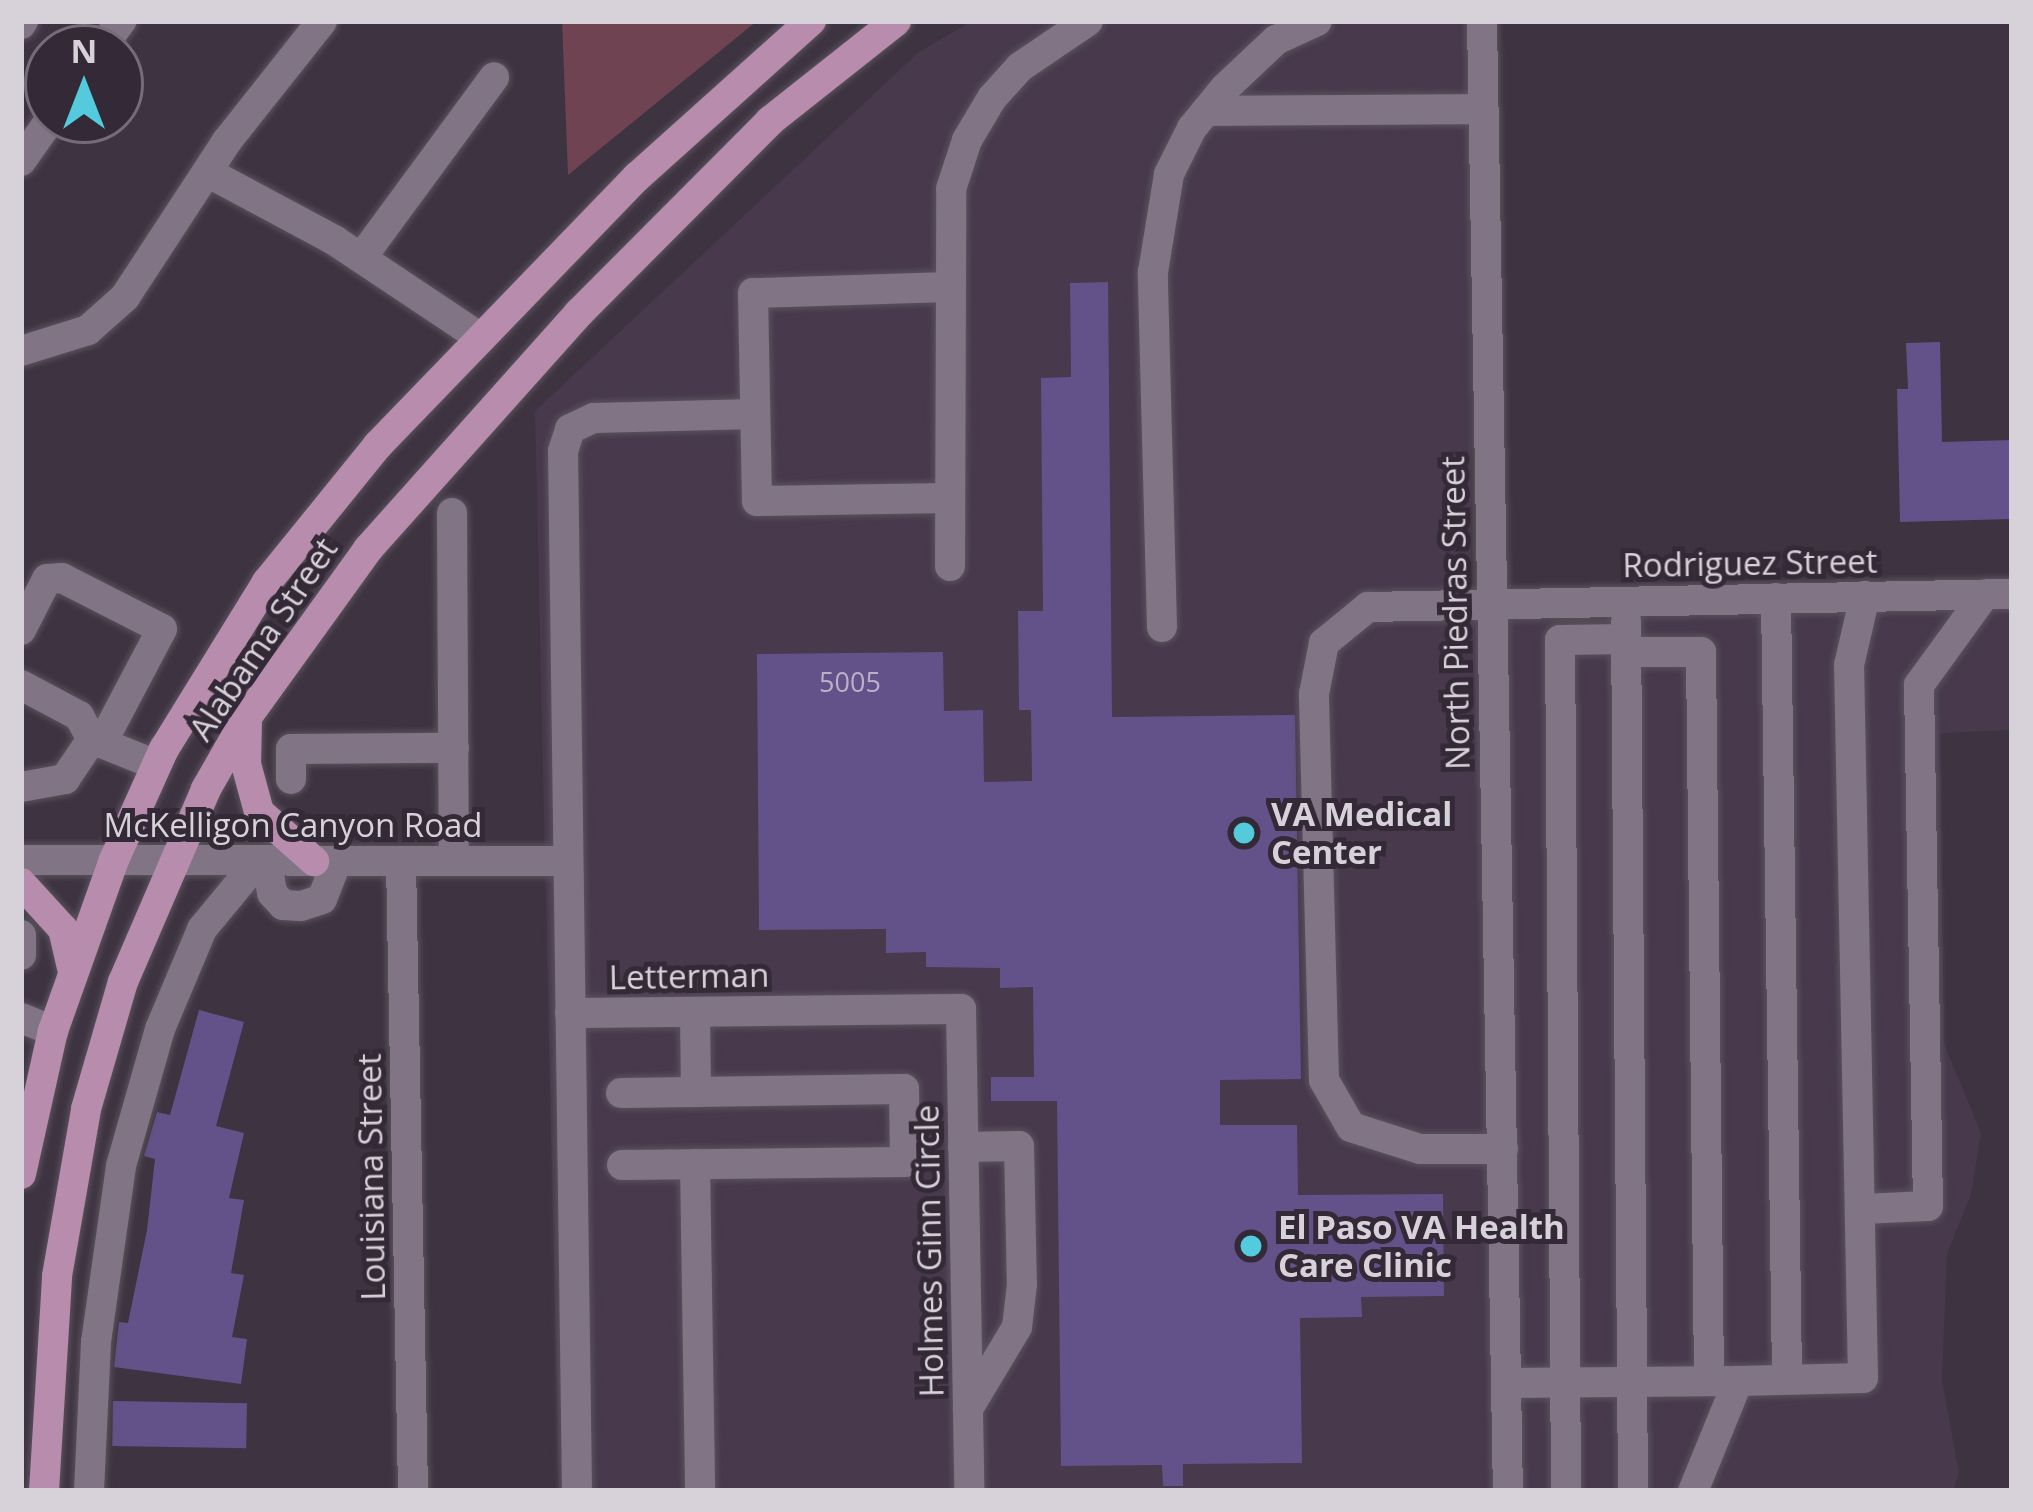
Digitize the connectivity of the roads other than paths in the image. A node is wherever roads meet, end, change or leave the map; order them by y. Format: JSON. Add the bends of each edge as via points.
{"nodes":[{"id":1,"x":322,"y":21,"type":"edge"},
{"id":2,"x":811,"y":21,"type":"edge"},
{"id":3,"x":896,"y":21,"type":"edge"},
{"id":4,"x":1088,"y":21,"type":"edge"},
{"id":5,"x":1317,"y":21,"type":"edge"},
{"id":6,"x":1482,"y":21,"type":"edge"},
{"id":7,"x":494,"y":77,"type":"dead end"},
{"id":8,"x":1483,"y":110,"type":"junction"},
{"id":9,"x":1206,"y":111,"type":"junction"},
{"id":10,"x":212,"y":174,"type":"junction"},
{"id":11,"x":362,"y":257,"type":"junction"},
{"id":12,"x":949,"y":287,"type":"junction"},
{"id":13,"x":481,"y":338,"type":"junction"},
{"id":14,"x":21,"y":351,"type":"edge"},
{"id":15,"x":754,"y":414,"type":"junction"},
{"id":16,"x":950,"y":498,"type":"junction"},
{"id":17,"x":452,"y":513,"type":"dead end"},
{"id":18,"x":950,"y":566,"type":"dead end"},
{"id":19,"x":1999,"y":594,"type":"edge"},
{"id":20,"x":1865,"y":596,"type":"junction"},
{"id":21,"x":1776,"y":598,"type":"junction"},
{"id":22,"x":1626,"y":602,"type":"junction"},
{"id":23,"x":1490,"y":604,"type":"junction"},
{"id":24,"x":1162,"y":627,"type":"dead end"},
{"id":25,"x":21,"y":630,"type":"edge"},
{"id":26,"x":1627,"y":645,"type":"junction"},
{"id":27,"x":21,"y":685,"type":"edge"},
{"id":28,"x":247,"y":717,"type":"junction"},
{"id":29,"x":97,"y":741,"type":"junction"},
{"id":30,"x":454,"y":748,"type":"junction"},
{"id":31,"x":156,"y":766,"type":"junction"},
{"id":32,"x":291,"y":779,"type":"dead end"},
{"id":33,"x":21,"y":787,"type":"edge"},
{"id":34,"x":21,"y":860,"type":"edge"},
{"id":35,"x":114,"y":860,"type":"junction"},
{"id":36,"x":178,"y":860,"type":"junction"},
{"id":37,"x":262,"y":861,"type":"junction"},
{"id":38,"x":326,"y":861,"type":"junction"},
{"id":39,"x":401,"y":861,"type":"junction"},
{"id":40,"x":454,"y":861,"type":"junction"},
{"id":41,"x":565,"y":861,"type":"junction"},
{"id":42,"x":21,"y":883,"type":"edge"},
{"id":43,"x":21,"y":934,"type":"edge"},
{"id":44,"x":21,"y":956,"type":"edge"},
{"id":45,"x":72,"y":968,"type":"junction"},
{"id":46,"x":961,"y":1009,"type":"joint"},
{"id":47,"x":694,"y":1012,"type":"junction"},
{"id":48,"x":571,"y":1013,"type":"junction"},
{"id":49,"x":21,"y":1018,"type":"edge"},
{"id":50,"x":53,"y":1031,"type":"junction"},
{"id":51,"x":696,"y":1092,"type":"junction"},
{"id":52,"x":621,"y":1093,"type":"dead end"},
{"id":53,"x":963,"y":1147,"type":"junction"},
{"id":54,"x":1503,"y":1149,"type":"junction"},
{"id":55,"x":695,"y":1164,"type":"junction"},
{"id":56,"x":622,"y":1165,"type":"dead end"},
{"id":57,"x":21,"y":1174,"type":"edge"},
{"id":58,"x":1862,"y":1209,"type":"junction"},
{"id":59,"x":1787,"y":1379,"type":"junction"},
{"id":60,"x":1723,"y":1381,"type":"junction"},
{"id":61,"x":1564,"y":1382,"type":"junction"},
{"id":62,"x":1633,"y":1382,"type":"junction"},
{"id":63,"x":1506,"y":1383,"type":"junction"},
{"id":64,"x":968,"y":1409,"type":"junction"},
{"id":65,"x":44,"y":1491,"type":"edge"},
{"id":66,"x":89,"y":1491,"type":"edge"},
{"id":67,"x":413,"y":1491,"type":"edge"},
{"id":68,"x":578,"y":1491,"type":"edge"},
{"id":69,"x":700,"y":1491,"type":"edge"},
{"id":70,"x":969,"y":1491,"type":"edge"},
{"id":71,"x":1508,"y":1491,"type":"edge"},
{"id":72,"x":1565,"y":1491,"type":"edge"},
{"id":73,"x":1633,"y":1491,"type":"edge"},
{"id":74,"x":1693,"y":1491,"type":"edge"}],
"edges":[{"from":1,"to":10,"type":"street","via":[[227,141]]},
{"from":2,"to":13,"type":"main road","name":"Alabama Street","via":[[694,121]]},
{"from":3,"to":28,"type":"main road","name":"Alabama Street","via":[[770,121],[579,313],[368,550]]},
{"from":4,"to":12,"type":"street","via":[[1021,67],[967,140],[951,189]]},
{"from":5,"to":9,"type":"street","via":[[1276,40]]},
{"from":6,"to":8,"type":"street","name":"North Piedras Street"},
{"from":7,"to":11,"type":"street"},
{"from":8,"to":9,"type":"street"},
{"from":8,"to":23,"type":"street","name":"North Piedras Street"},
{"from":9,"to":24,"type":"street","via":[[1169,174],[1154,255]]},
{"from":10,"to":11,"type":"street"},
{"from":10,"to":14,"type":"street","via":[[125,297],[88,330]]},
{"from":11,"to":13,"type":"street"},
{"from":12,"to":15,"type":"street","via":[[753,293]]},
{"from":12,"to":16,"type":"street"},
{"from":13,"to":31,"type":"main road","name":"Alabama Street","via":[[302,535],[212,664]]},
{"from":15,"to":16,"type":"street","via":[[757,501]]},
{"from":15,"to":41,"type":"street","name":"Letterman","via":[[594,418],[570,429],[563,452]]},
{"from":16,"to":18,"type":"street"},
{"from":17,"to":30,"type":"street"},
{"from":19,"to":20,"type":"street","name":"Rodriguez Street"},
{"from":19,"to":58,"type":"street","via":[[1919,685],[1928,1206]]},
{"from":20,"to":21,"type":"street","name":"Rodriguez Street"},
{"from":20,"to":58,"type":"street","via":[[1849,665]]},
{"from":21,"to":22,"type":"street","name":"Rodriguez Street"},
{"from":21,"to":59,"type":"street"},
{"from":22,"to":23,"type":"street","name":"Rodriguez Street"},
{"from":22,"to":26,"type":"street"},
{"from":23,"to":54,"type":"street","name":"North Piedras Street"},
{"from":23,"to":54,"type":"street","name":"Rodriguez Street","via":[[1368,607],[1324,643],[1314,694],[1324,1080],[1351,1127],[1420,1149]]},
{"from":25,"to":29,"type":"street","via":[[46,579],[62,578],[162,629]]},
{"from":26,"to":60,"type":"street","via":[[1701,652]]},
{"from":26,"to":61,"type":"street","via":[[1560,640]]},
{"from":26,"to":62,"type":"street"},
{"from":27,"to":29,"type":"street","via":[[79,716]]},
{"from":28,"to":36,"type":"main road","name":"Alabama Street"},
{"from":28,"to":38,"type":"main road","via":[[246,764],[259,812]]},
{"from":29,"to":31,"type":"street"},
{"from":29,"to":33,"type":"street","via":[[65,779]]},
{"from":30,"to":32,"type":"street","via":[[291,749]]},
{"from":30,"to":40,"type":"street"},
{"from":31,"to":35,"type":"main road","name":"Alabama Street"},
{"from":34,"to":35,"type":"street","name":"McKelligon Canyon Road"},
{"from":35,"to":36,"type":"street","name":"McKelligon Canyon Road"},
{"from":35,"to":45,"type":"main road","name":"Alabama Street"},
{"from":36,"to":37,"type":"street","name":"McKelligon Canyon Road"},
{"from":36,"to":65,"type":"main road","name":"Alabama Street","via":[[123,982],[86,1109],[57,1276]]},
{"from":37,"to":38,"type":"street","name":"McKelligon Canyon Road"},
{"from":37,"to":38,"type":"street","via":[[284,905],[322,899]]},
{"from":37,"to":66,"type":"street","via":[[202,929],[160,1029],[121,1166],[96,1342]]},
{"from":38,"to":39,"type":"street","name":"McKelligon Canyon Road"},
{"from":39,"to":40,"type":"street","name":"McKelligon Canyon Road"},
{"from":39,"to":67,"type":"street","name":"Louisiana Street"},
{"from":40,"to":41,"type":"street","name":"McKelligon Canyon Road"},
{"from":41,"to":48,"type":"street","name":"Letterman"},
{"from":42,"to":45,"type":"main road","via":[[63,929]]},
{"from":43,"to":44,"type":"street"},
{"from":45,"to":50,"type":"main road","name":"Alabama Street"},
{"from":46,"to":47,"type":"street","name":"Letterman"},
{"from":46,"to":53,"type":"street","name":"Holmes Ginn Circle"},
{"from":47,"to":48,"type":"street","name":"Letterman"},
{"from":47,"to":51,"type":"street"},
{"from":48,"to":68,"type":"street"},
{"from":49,"to":50,"type":"street"},
{"from":50,"to":57,"type":"main road","name":"Alabama Street"},
{"from":51,"to":52,"type":"street"},
{"from":51,"to":55,"type":"street","via":[[904,1089],[905,1162]]},
{"from":53,"to":64,"type":"street","name":"Holmes Ginn Circle"},
{"from":53,"to":64,"type":"street","via":[[1019,1145],[1016,1327]]},
{"from":54,"to":63,"type":"street","name":"North Piedras Street"},
{"from":55,"to":56,"type":"street"},
{"from":55,"to":69,"type":"street"},
{"from":58,"to":59,"type":"street","via":[[1863,1378]]},
{"from":59,"to":60,"type":"street"},
{"from":60,"to":62,"type":"street"},
{"from":60,"to":74,"type":"street"},
{"from":61,"to":62,"type":"street"},
{"from":61,"to":63,"type":"street"},
{"from":61,"to":72,"type":"street"},
{"from":62,"to":73,"type":"street"},
{"from":63,"to":71,"type":"street","name":"North Piedras Street"},
{"from":64,"to":70,"type":"street","name":"Holmes Ginn Circle"}]}
